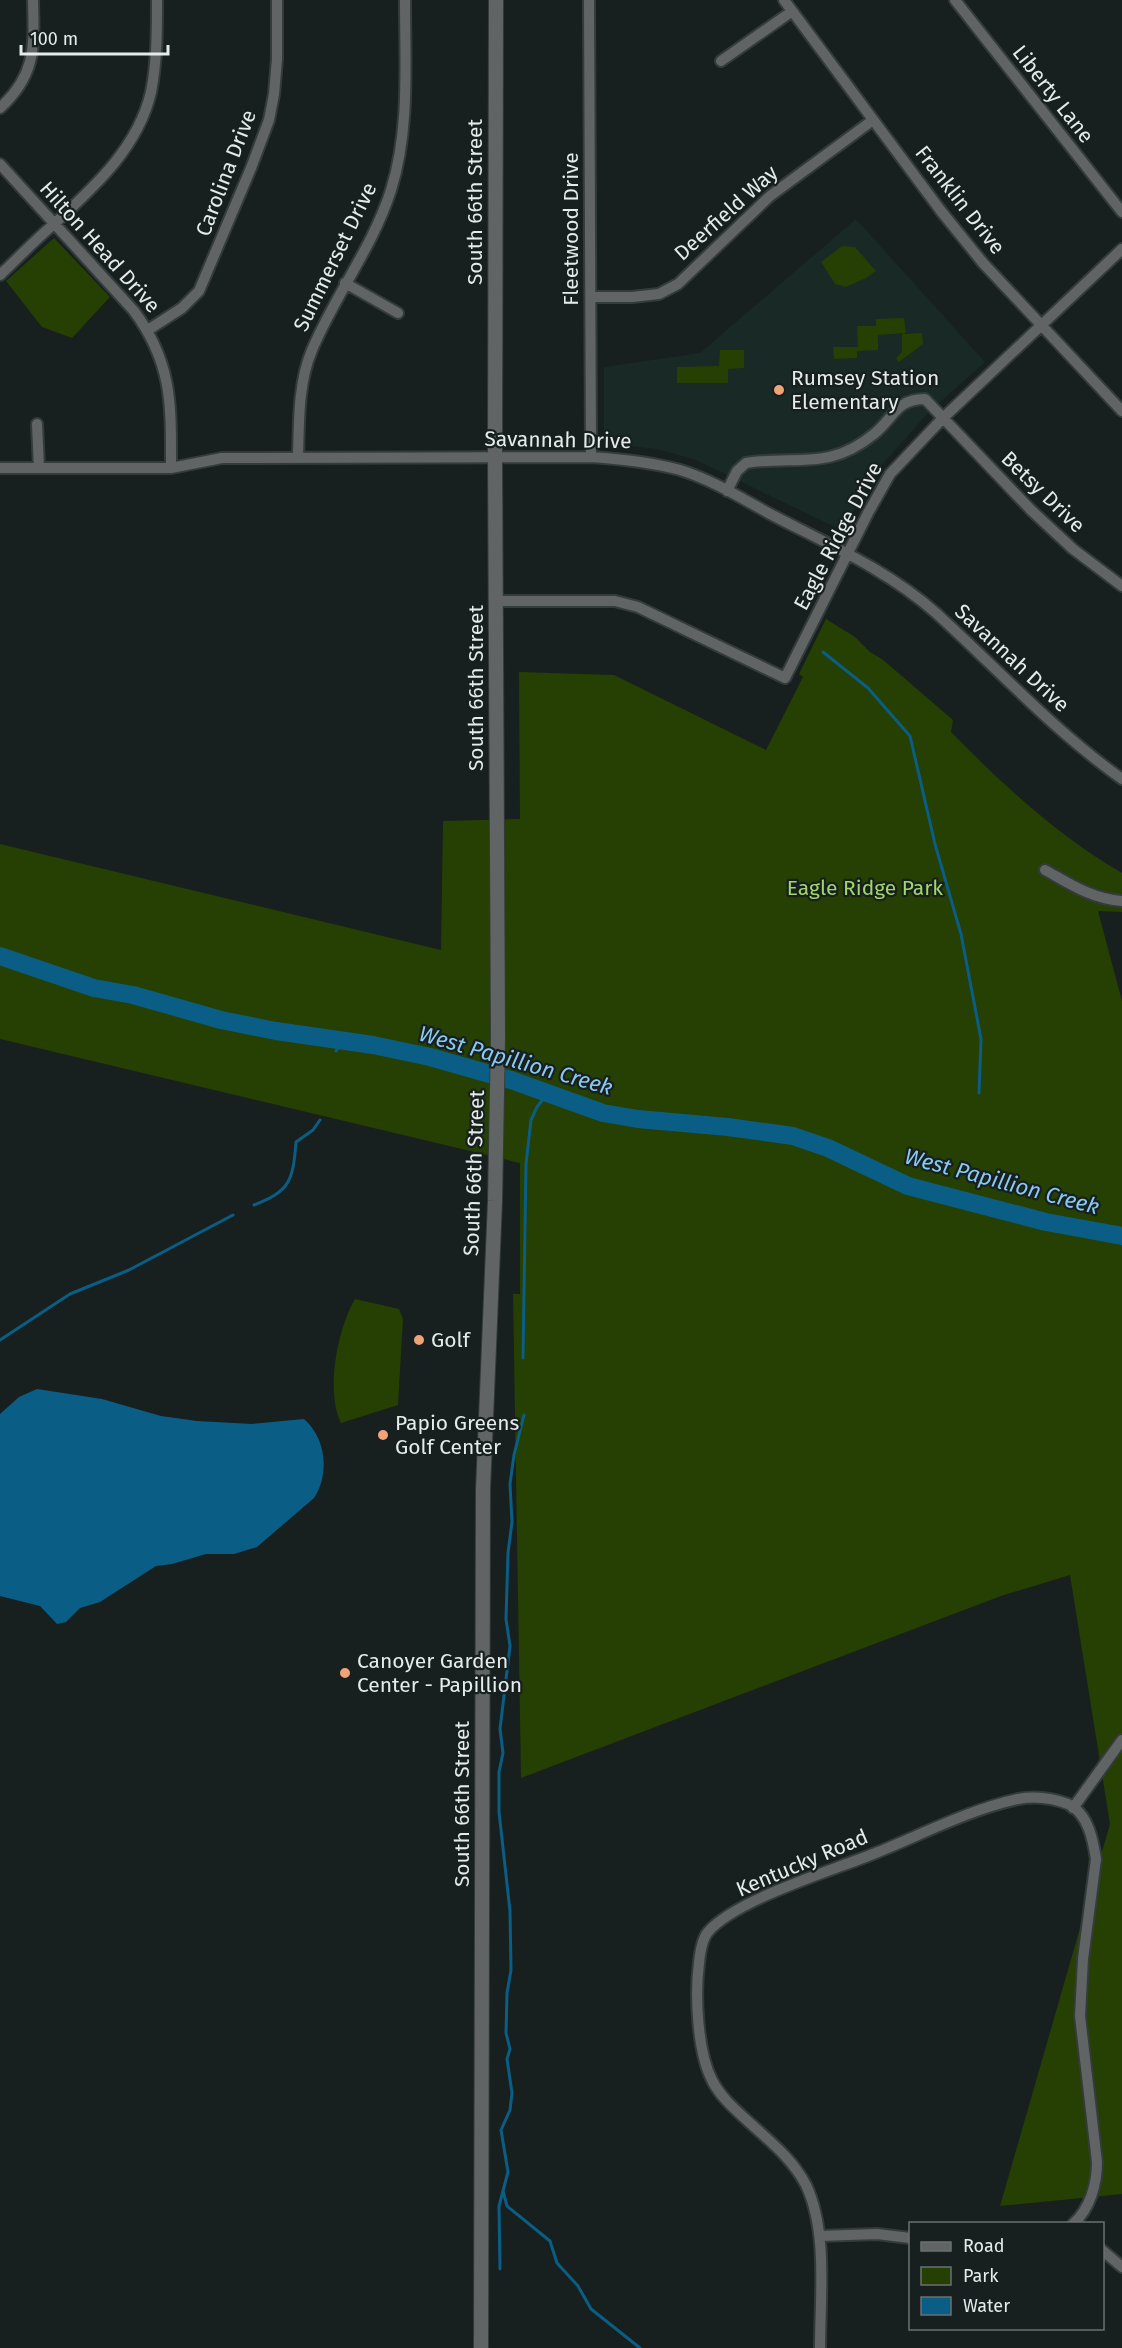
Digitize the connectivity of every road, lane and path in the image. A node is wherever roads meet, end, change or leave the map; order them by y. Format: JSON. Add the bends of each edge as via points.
{"nodes":[{"id":1,"x":33,"y":0,"type":"edge"},
{"id":2,"x":157,"y":0,"type":"edge"},
{"id":3,"x":277,"y":0,"type":"edge"},
{"id":4,"x":405,"y":0,"type":"edge"},
{"id":5,"x":496,"y":0,"type":"edge"},
{"id":6,"x":589,"y":0,"type":"edge"},
{"id":7,"x":784,"y":0,"type":"edge"},
{"id":8,"x":955,"y":0,"type":"edge"},
{"id":9,"x":791,"y":12,"type":"junction"},
{"id":10,"x":721,"y":61,"type":"dead end"},
{"id":11,"x":0,"y":108,"type":"edge"},
{"id":12,"x":873,"y":120,"type":"junction"},
{"id":13,"x":0,"y":164,"type":"edge"},
{"id":14,"x":1122,"y":212,"type":"edge"},
{"id":15,"x":53,"y":224,"type":"junction"},
{"id":16,"x":1122,"y":249,"type":"edge"},
{"id":17,"x":0,"y":275,"type":"edge"},
{"id":18,"x":345,"y":283,"type":"junction"},
{"id":19,"x":591,"y":297,"type":"junction"},
{"id":20,"x":398,"y":313,"type":"dead end"},
{"id":21,"x":1042,"y":327,"type":"junction"},
{"id":22,"x":148,"y":330,"type":"junction"},
{"id":23,"x":1122,"y":411,"type":"edge"},
{"id":24,"x":943,"y":418,"type":"junction"},
{"id":25,"x":37,"y":424,"type":"dead end"},
{"id":26,"x":591,"y":457,"type":"junction"},
{"id":27,"x":298,"y":458,"type":"junction"},
{"id":28,"x":495,"y":458,"type":"junction"},
{"id":29,"x":0,"y":468,"type":"edge"},
{"id":30,"x":39,"y":468,"type":"junction"},
{"id":31,"x":171,"y":468,"type":"junction"},
{"id":32,"x":727,"y":491,"type":"junction"},
{"id":33,"x":848,"y":554,"type":"junction"},
{"id":34,"x":1122,"y":586,"type":"edge"},
{"id":35,"x":497,"y":601,"type":"junction"},
{"id":36,"x":1122,"y":779,"type":"edge"},
{"id":37,"x":1045,"y":870,"type":"dead end"},
{"id":38,"x":1122,"y":901,"type":"edge"},
{"id":39,"x":1122,"y":1740,"type":"edge"},
{"id":40,"x":1073,"y":1808,"type":"junction"},
{"id":41,"x":1074,"y":2222,"type":"edge"},
{"id":42,"x":820,"y":2236,"type":"junction"},
{"id":43,"x":909,"y":2238,"type":"edge"},
{"id":44,"x":1104,"y":2252,"type":"edge"},
{"id":45,"x":1122,"y":2267,"type":"edge"},
{"id":46,"x":481,"y":2348,"type":"edge"},
{"id":47,"x":820,"y":2348,"type":"edge"}],
"edges":[{"from":1,"to":11,"type":"street","via":[[31,64],[26,78]]},
{"from":2,"to":15,"type":"street","via":[[155,67],[150,95],[137,126],[104,177]]},
{"from":3,"to":22,"type":"street","name":"Carolina Drive","via":[[274,94],[251,168],[199,291],[182,308]]},
{"from":4,"to":18,"type":"street","name":"Summerset Drive","via":[[400,153],[382,215]]},
{"from":5,"to":28,"type":"street","name":"South 66th Street"},
{"from":6,"to":19,"type":"street","name":"Fleetwood Drive"},
{"from":7,"to":9,"type":"street","name":"Franklin Drive"},
{"from":8,"to":14,"type":"street","name":"Liberty Lane"},
{"from":9,"to":10,"type":"street"},
{"from":9,"to":12,"type":"street","name":"Franklin Drive"},
{"from":12,"to":19,"type":"street","name":"Deerfield Way","via":[[770,196],[678,284],[659,294]]},
{"from":12,"to":21,"type":"street","name":"Franklin Drive","via":[[983,263]]},
{"from":13,"to":15,"type":"street","name":"Hilton Head Drive"},
{"from":15,"to":17,"type":"street"},
{"from":15,"to":22,"type":"street","name":"Hilton Head Drive"},
{"from":16,"to":21,"type":"street","name":"Eagle Ridge Drive"},
{"from":18,"to":20,"type":"street"},
{"from":18,"to":27,"type":"street","name":"Summerset Drive","via":[[311,351],[300,402]]},
{"from":19,"to":26,"type":"street","name":"Fleetwood Drive"},
{"from":21,"to":23,"type":"street","name":"Franklin Drive"},
{"from":21,"to":24,"type":"street","name":"Eagle Ridge Drive"},
{"from":22,"to":31,"type":"street","name":"Hilton Head Drive","via":[[163,362],[167,382]]},
{"from":24,"to":32,"type":"street","name":"Betsy Drive","via":[[925,399],[913,399],[903,403],[875,434],[844,453],[821,460],[747,463],[737,471]]},
{"from":24,"to":33,"type":"street","name":"Eagle Ridge Drive","via":[[890,474]]},
{"from":24,"to":34,"type":"street","name":"Betsy Drive","via":[[1031,510],[1073,549]]},
{"from":25,"to":30,"type":"street"},
{"from":26,"to":28,"type":"street","name":"Savannah Drive"},
{"from":26,"to":32,"type":"street","name":"Savannah Drive","via":[[640,460],[682,471]]},
{"from":27,"to":28,"type":"street","name":"Savannah Drive"},
{"from":27,"to":31,"type":"street","name":"Savannah Drive","via":[[222,458]]},
{"from":28,"to":35,"type":"street","name":"South 66th Street"},
{"from":29,"to":30,"type":"street","name":"Savannah Drive"},
{"from":30,"to":31,"type":"street","name":"Savannah Drive"},
{"from":32,"to":33,"type":"street","name":"Savannah Drive"},
{"from":33,"to":35,"type":"street","name":"Eagle Ridge Drive","via":[[785,678],[638,607],[615,601]]},
{"from":33,"to":36,"type":"street","name":"Savannah Drive","via":[[890,577],[936,613],[1021,696],[1089,756]]},
{"from":35,"to":46,"type":"street","name":"South 66th Street","via":[[498,1119],[483,1509]]},
{"from":37,"to":38,"type":"street","via":[[1090,896]]},
{"from":39,"to":40,"type":"street"},
{"from":40,"to":41,"type":"street","via":[[1088,1828],[1096,1859],[1080,2016],[1097,2162],[1090,2198]]},
{"from":40,"to":42,"type":"street","name":"Kentucky Road","via":[[1034,1797],[968,1814],[746,1904],[707,1933],[699,1963],[698,1996],[701,2041],[711,2080],[799,2171]]},
{"from":42,"to":43,"type":"street","via":[[877,2234]]},
{"from":42,"to":47,"type":"street","name":"Kentucky Road"},
{"from":44,"to":45,"type":"street"}]}
